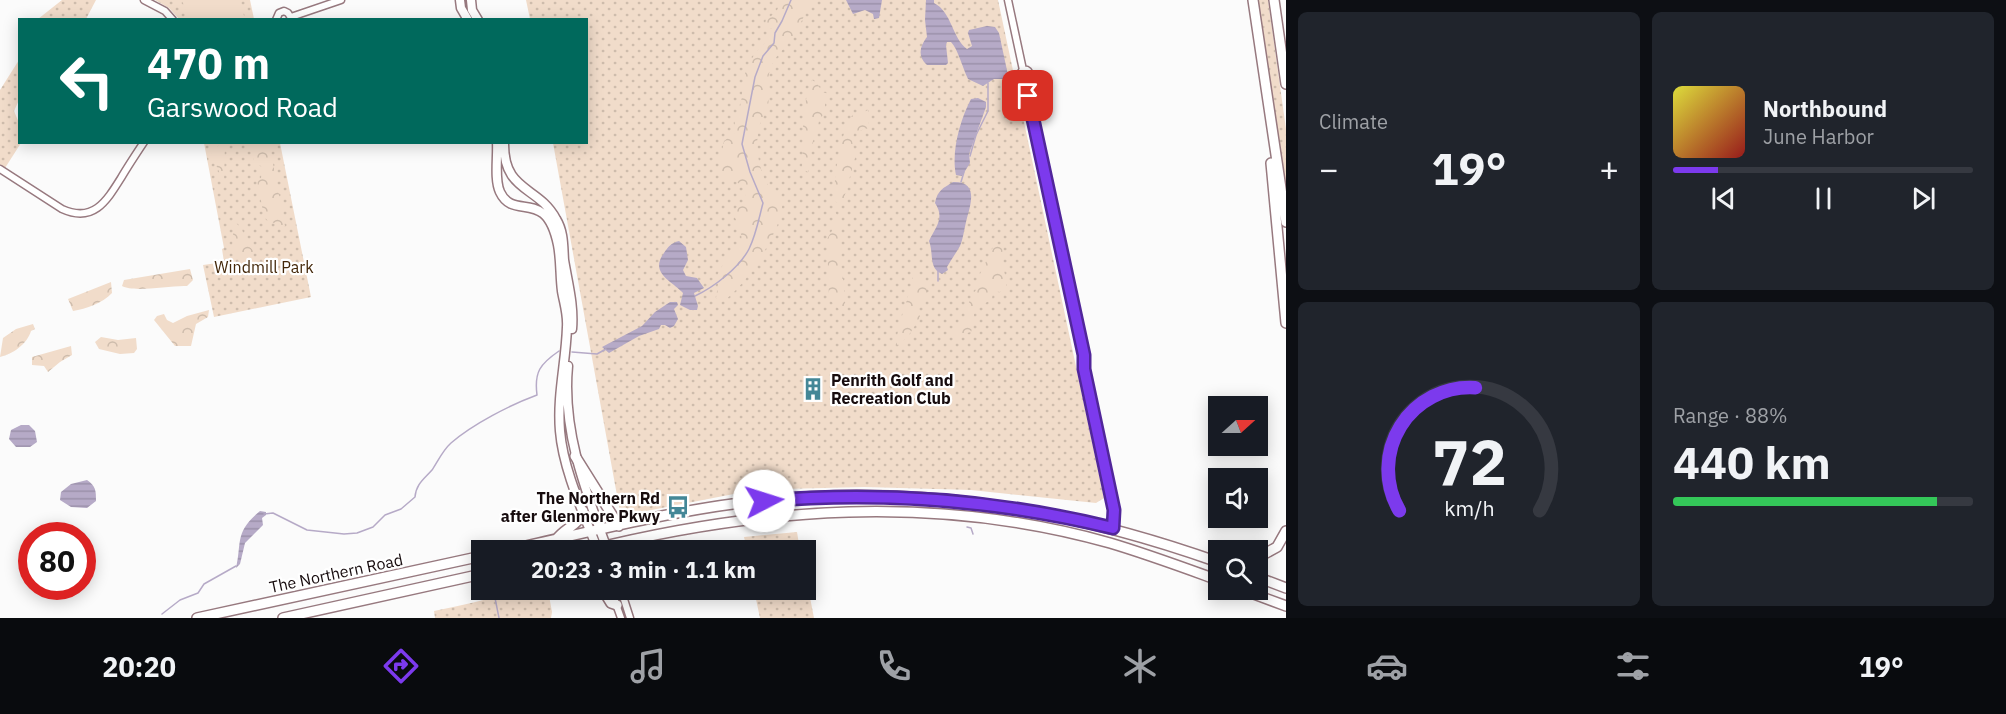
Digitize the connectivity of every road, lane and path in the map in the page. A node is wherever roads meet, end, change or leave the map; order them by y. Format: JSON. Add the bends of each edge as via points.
{"nodes":[{"id":1,"x":144,"y":0,"type":"edge"},
{"id":2,"x":341,"y":0,"type":"edge"},
{"id":3,"x":460,"y":0,"type":"edge"},
{"id":4,"x":471,"y":0,"type":"edge"},
{"id":5,"x":1008,"y":0,"type":"edge"},
{"id":6,"x":1253,"y":0,"type":"edge"},
{"id":7,"x":1274,"y":0,"type":"edge"},
{"id":8,"x":172,"y":18,"type":"edge"},
{"id":9,"x":277,"y":18,"type":"edge"},
{"id":10,"x":291,"y":18,"type":"edge"},
{"id":11,"x":467,"y":18,"type":"edge"},
{"id":12,"x":477,"y":18,"type":"edge"},
{"id":13,"x":1286,"y":84,"type":"edge"},
{"id":14,"x":1273,"y":137,"type":"junction"},
{"id":15,"x":143,"y":144,"type":"edge"},
{"id":16,"x":497,"y":144,"type":"edge"},
{"id":17,"x":504,"y":144,"type":"edge"},
{"id":18,"x":0,"y":169,"type":"edge"},
{"id":19,"x":1286,"y":222,"type":"edge"},
{"id":20,"x":1286,"y":323,"type":"edge"},
{"id":21,"x":568,"y":344,"type":"junction"},
{"id":22,"x":566,"y":360,"type":"junction"},
{"id":23,"x":575,"y":456,"type":"junction"},
{"id":24,"x":583,"y":511,"type":"junction"},
{"id":25,"x":619,"y":526,"type":"junction"},
{"id":26,"x":1113,"y":528,"type":"junction"},
{"id":27,"x":595,"y":531,"type":"junction"},
{"id":28,"x":1286,"y":531,"type":"edge"},
{"id":29,"x":645,"y":538,"type":"joint"},
{"id":30,"x":556,"y":540,"type":"joint"},
{"id":31,"x":597,"y":540,"type":"edge"},
{"id":32,"x":637,"y":540,"type":"edge"},
{"id":33,"x":1268,"y":552,"type":"edge"},
{"id":34,"x":471,"y":558,"type":"edge"},
{"id":35,"x":1208,"y":559,"type":"edge"},
{"id":36,"x":471,"y":576,"type":"edge"},
{"id":37,"x":1208,"y":577,"type":"edge"},
{"id":38,"x":1268,"y":581,"type":"edge"},
{"id":39,"x":1286,"y":588,"type":"edge"},
{"id":40,"x":609,"y":600,"type":"edge"},
{"id":41,"x":615,"y":600,"type":"edge"},
{"id":42,"x":624,"y":600,"type":"edge"},
{"id":43,"x":1267,"y":600,"type":"edge"},
{"id":44,"x":617,"y":605,"type":"junction"},
{"id":45,"x":1284,"y":607,"type":"edge"},
{"id":46,"x":197,"y":618,"type":"edge"},
{"id":47,"x":283,"y":618,"type":"edge"},
{"id":48,"x":621,"y":618,"type":"edge"},
{"id":49,"x":630,"y":618,"type":"edge"}],
"edges":[{"from":1,"to":8,"type":"street"},
{"from":2,"to":10,"type":"street"},
{"from":3,"to":11,"type":"main road"},
{"from":4,"to":12,"type":"main road"},
{"from":5,"to":26,"type":"street","via":[[1023,70],[1020,75],[1025,79],[1084,355],[1114,510]]},
{"from":6,"to":14,"type":"highway"},
{"from":7,"to":13,"type":"highway"},
{"from":9,"to":10,"type":"street","via":[[281,12]]},
{"from":14,"to":19,"type":"highway"},
{"from":14,"to":20,"type":"highway","via":[[1270,151]]},
{"from":15,"to":18,"type":"street","via":[[105,202],[83,213],[62,209]]},
{"from":16,"to":21,"type":"main road","via":[[498,185],[502,195],[514,205],[542,212],[552,224]]},
{"from":17,"to":21,"type":"main road","via":[[511,175],[549,209],[560,228],[573,306]]},
{"from":21,"to":22,"type":"main road"},
{"from":22,"to":23,"type":"main road"},
{"from":22,"to":24,"type":"main road","via":[[560,390],[560,430]]},
{"from":23,"to":25,"type":"highway"},
{"from":23,"to":27,"type":"main road"},
{"from":24,"to":27,"type":"main road"},
{"from":24,"to":30,"type":"highway","via":[[580,520]]},
{"from":25,"to":26,"type":"highway","via":[[739,503],[871,496],[1003,506]]},
{"from":25,"to":27,"type":"highway"},
{"from":26,"to":35,"type":"highway"},
{"from":27,"to":30,"type":"highway"},
{"from":27,"to":31,"type":"main road"},
{"from":28,"to":33,"type":"highway","via":[[1277,547]]},
{"from":29,"to":32,"type":"highway"},
{"from":29,"to":37,"type":"highway","via":[[705,525],[795,514],[869,511],[962,516],[1110,543]]},
{"from":34,"to":46,"type":"highway","name":"The Northern Road"},
{"from":36,"to":47,"type":"highway","name":"The Northern Road"},
{"from":38,"to":39,"type":"highway"},
{"from":40,"to":44,"type":"highway"},
{"from":41,"to":44,"type":"street"},
{"from":42,"to":49,"type":"street"},
{"from":43,"to":45,"type":"highway"},
{"from":44,"to":48,"type":"street"}]}
